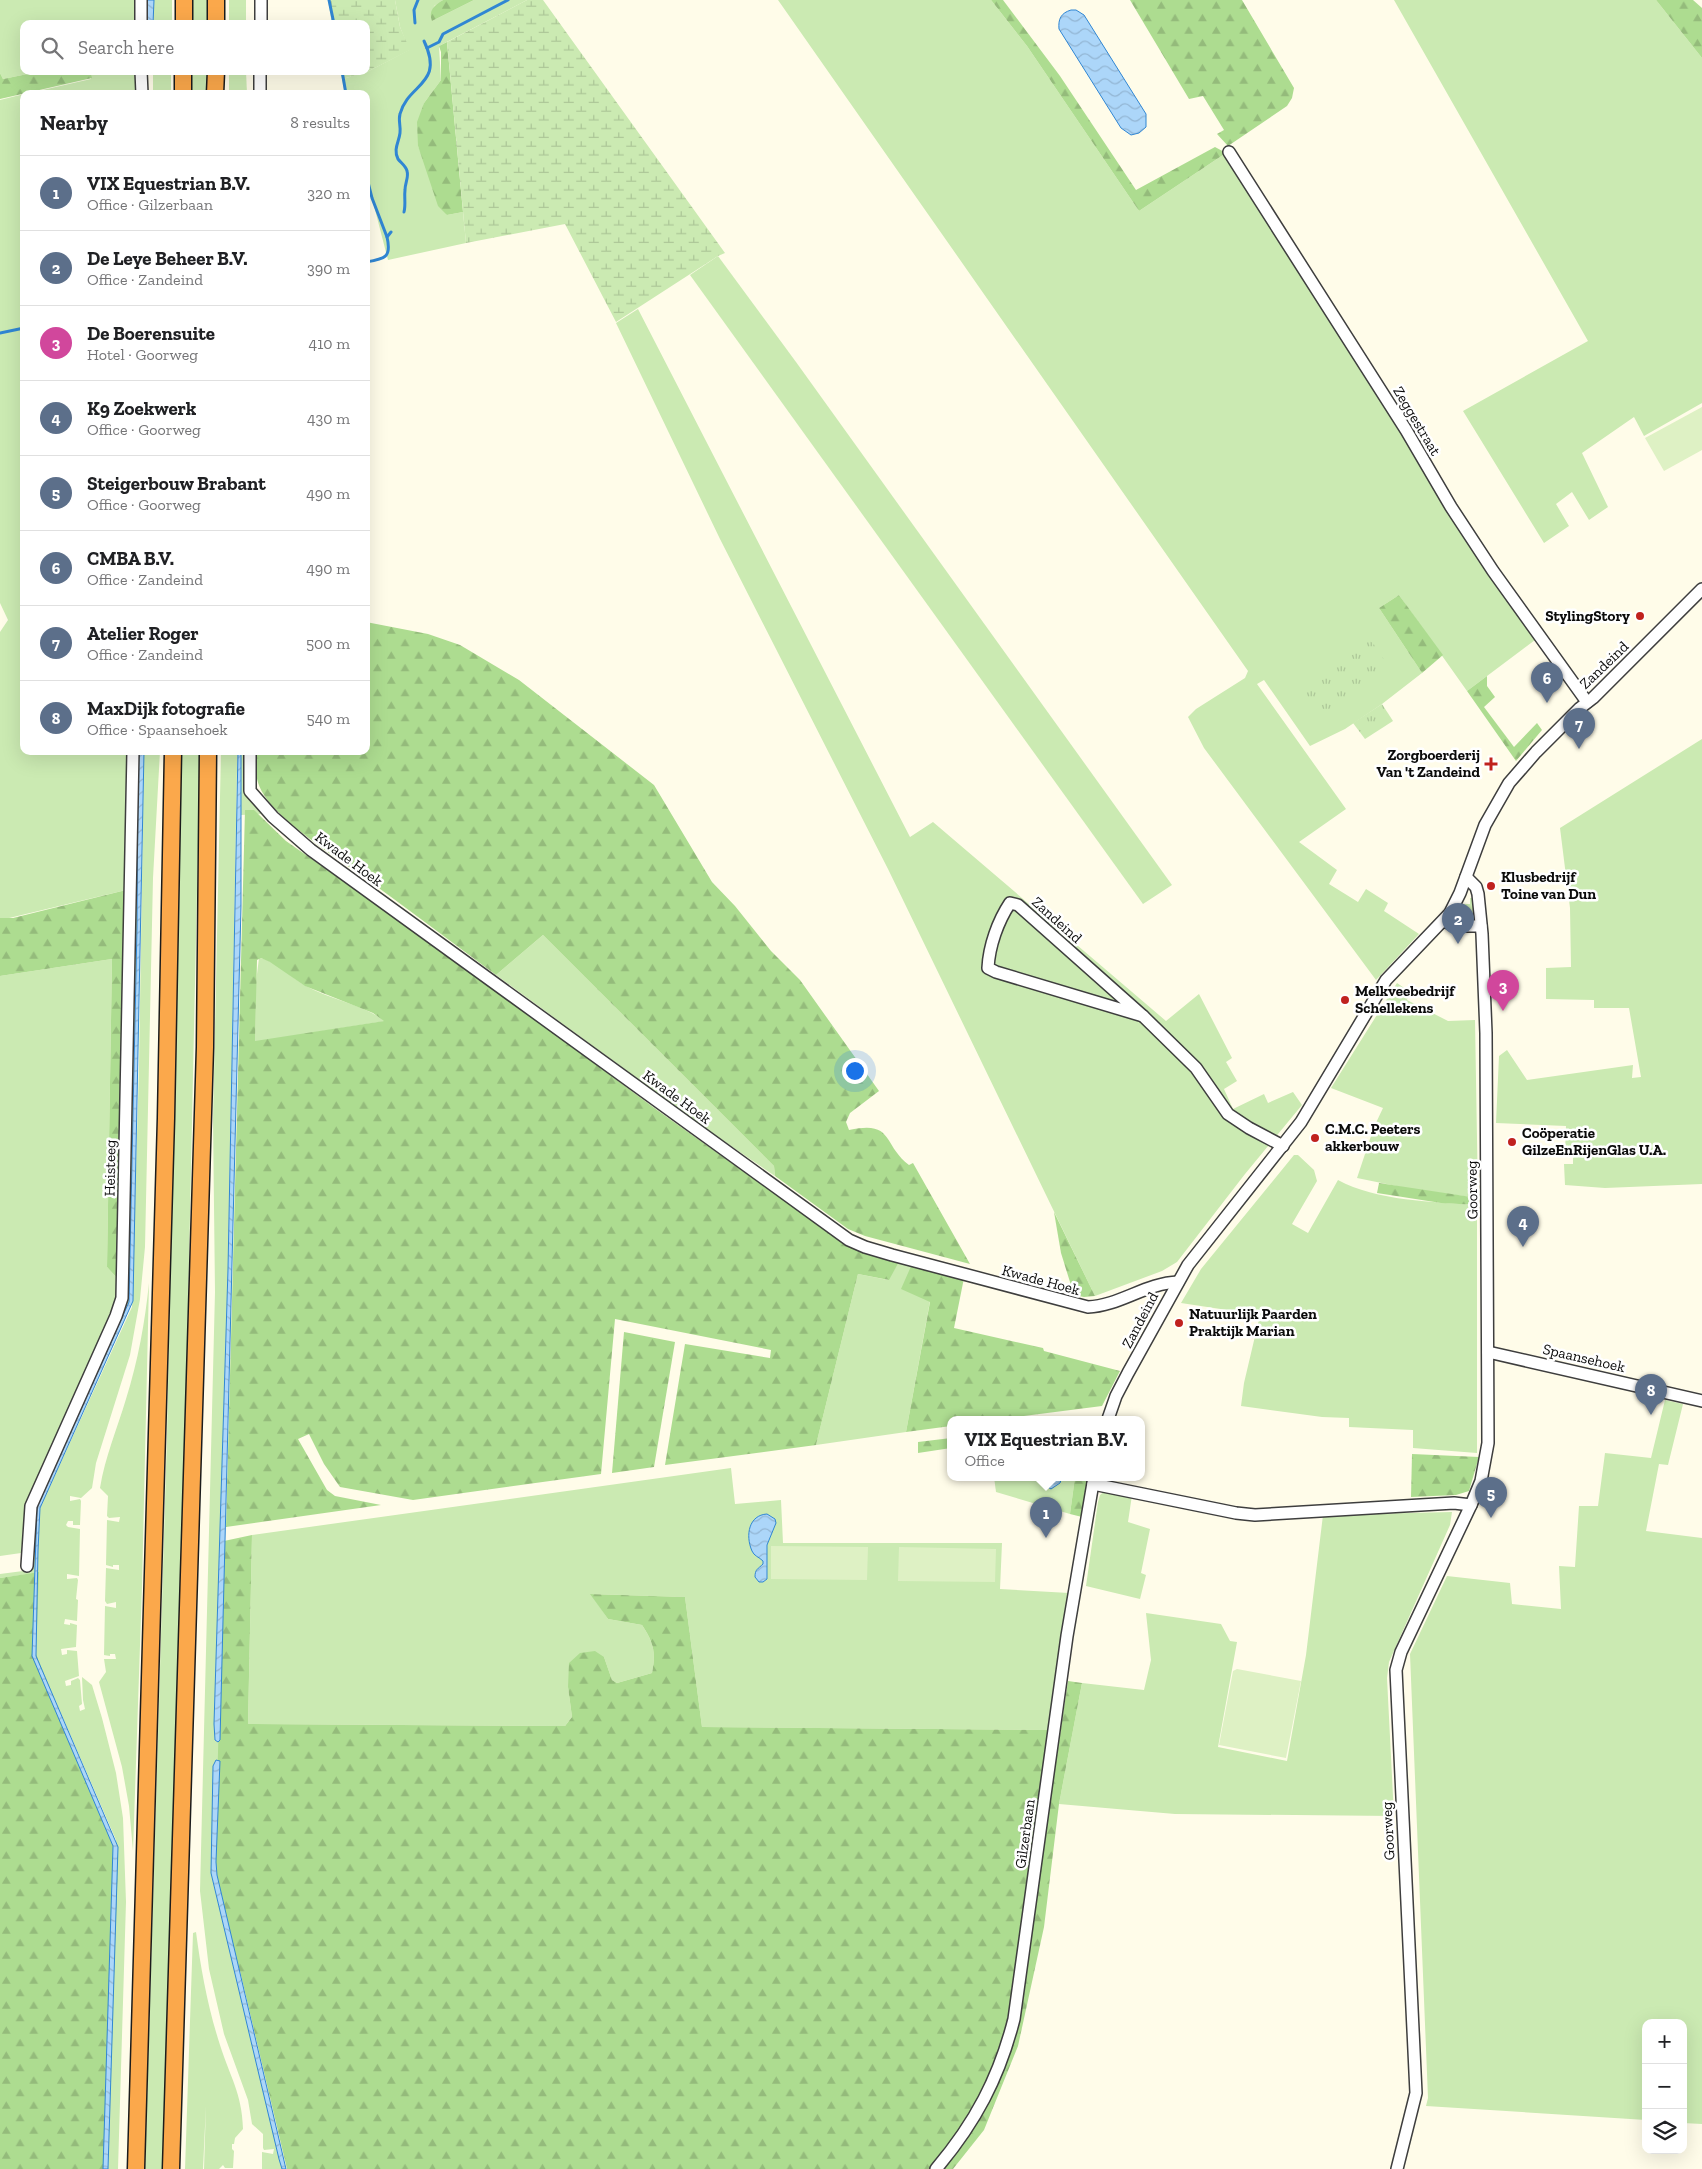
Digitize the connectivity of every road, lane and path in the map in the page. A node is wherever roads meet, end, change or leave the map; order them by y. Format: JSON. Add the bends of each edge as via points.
{"nodes":[{"id":1,"x":141,"y":0,"type":"edge"},
{"id":2,"x":184,"y":0,"type":"edge"},
{"id":3,"x":216,"y":0,"type":"edge"},
{"id":4,"x":261,"y":0,"type":"edge"},
{"id":5,"x":141,"y":20,"type":"edge"},
{"id":6,"x":184,"y":20,"type":"edge"},
{"id":7,"x":216,"y":20,"type":"edge"},
{"id":8,"x":260,"y":20,"type":"edge"},
{"id":9,"x":142,"y":75,"type":"edge"},
{"id":10,"x":183,"y":75,"type":"edge"},
{"id":11,"x":216,"y":75,"type":"edge"},
{"id":12,"x":260,"y":75,"type":"edge"},
{"id":13,"x":142,"y":90,"type":"edge"},
{"id":14,"x":183,"y":90,"type":"edge"},
{"id":15,"x":215,"y":90,"type":"edge"},
{"id":16,"x":260,"y":90,"type":"edge"},
{"id":17,"x":1229,"y":152,"type":"dead end"},
{"id":18,"x":1702,"y":589,"type":"edge"},
{"id":19,"x":1587,"y":702,"type":"junction"},
{"id":20,"x":133,"y":755,"type":"edge"},
{"id":21,"x":173,"y":755,"type":"edge"},
{"id":22,"x":208,"y":755,"type":"edge"},
{"id":23,"x":250,"y":755,"type":"edge"},
{"id":24,"x":1466,"y":877,"type":"junction"},
{"id":25,"x":1444,"y":921,"type":"junction"},
{"id":26,"x":1481,"y":926,"type":"junction"},
{"id":27,"x":1143,"y":1016,"type":"junction"},
{"id":28,"x":1283,"y":1146,"type":"junction"},
{"id":29,"x":1178,"y":1282,"type":"junction"},
{"id":30,"x":1488,"y":1352,"type":"junction"},
{"id":31,"x":1702,"y":1401,"type":"edge"},
{"id":32,"x":1109,"y":1416,"type":"edge"},
{"id":33,"x":1094,"y":1481,"type":"edge"},
{"id":34,"x":1098,"y":1481,"type":"edge"},
{"id":35,"x":1471,"y":1505,"type":"junction"},
{"id":36,"x":27,"y":1566,"type":"dead end"},
{"id":37,"x":136,"y":2169,"type":"edge"},
{"id":38,"x":171,"y":2169,"type":"edge"},
{"id":39,"x":936,"y":2169,"type":"edge"},
{"id":40,"x":1397,"y":2169,"type":"edge"}],
"edges":[{"from":1,"to":5,"type":"street"},
{"from":2,"to":6,"type":"highway"},
{"from":3,"to":7,"type":"highway"},
{"from":4,"to":8,"type":"street"},
{"from":9,"to":13,"type":"street"},
{"from":10,"to":14,"type":"highway"},
{"from":11,"to":15,"type":"highway"},
{"from":12,"to":16,"type":"street"},
{"from":17,"to":19,"type":"street","name":"Zeggestraat","via":[[1492,571]]},
{"from":18,"to":19,"type":"street","name":"Zandeind"},
{"from":19,"to":24,"type":"street","name":"Zandeind","via":[[1509,783],[1485,825]]},
{"from":20,"to":36,"type":"street","name":"Heisteeg","via":[[122,1298],[31,1506]]},
{"from":21,"to":37,"type":"highway","via":[[166,1118]]},
{"from":22,"to":38,"type":"highway","via":[[205,1048]]},
{"from":23,"to":29,"type":"street","name":"Kwade Hoek","via":[[250,791],[267,811],[306,845],[849,1240],[892,1255],[1088,1307],[1106,1304],[1164,1282]]},
{"from":24,"to":25,"type":"street","name":"Zandeind"},
{"from":24,"to":26,"type":"street","name":"Goorweg","via":[[1476,887]]},
{"from":25,"to":26,"type":"street","via":[[1455,926]]},
{"from":25,"to":28,"type":"street","name":"Zandeind","via":[[1386,980],[1312,1105]]},
{"from":26,"to":30,"type":"street","name":"Goorweg","via":[[1486,1033]]},
{"from":27,"to":27,"type":"street","name":"Zandeind","via":[[1018,906],[1010,903],[1002,915],[988,968]]},
{"from":27,"to":28,"type":"street","name":"Zandeind","via":[[1196,1068],[1234,1119]]},
{"from":28,"to":29,"type":"street","name":"Zandeind","via":[[1200,1248]]},
{"from":29,"to":32,"type":"street","name":"Zandeind","via":[[1116,1396]]},
{"from":30,"to":31,"type":"street","name":"Spaansehoek"},
{"from":30,"to":35,"type":"street","name":"Goorweg","via":[[1486,1463]]},
{"from":33,"to":39,"type":"street","name":"Gilzerbaan","via":[[1065,1645],[1014,2019],[1005,2051],[981,2107]]},
{"from":34,"to":35,"type":"street","via":[[1255,1515],[1454,1503]]},
{"from":35,"to":40,"type":"street","name":"Goorweg","via":[[1401,1652],[1396,1670],[1416,2093]]}]}
